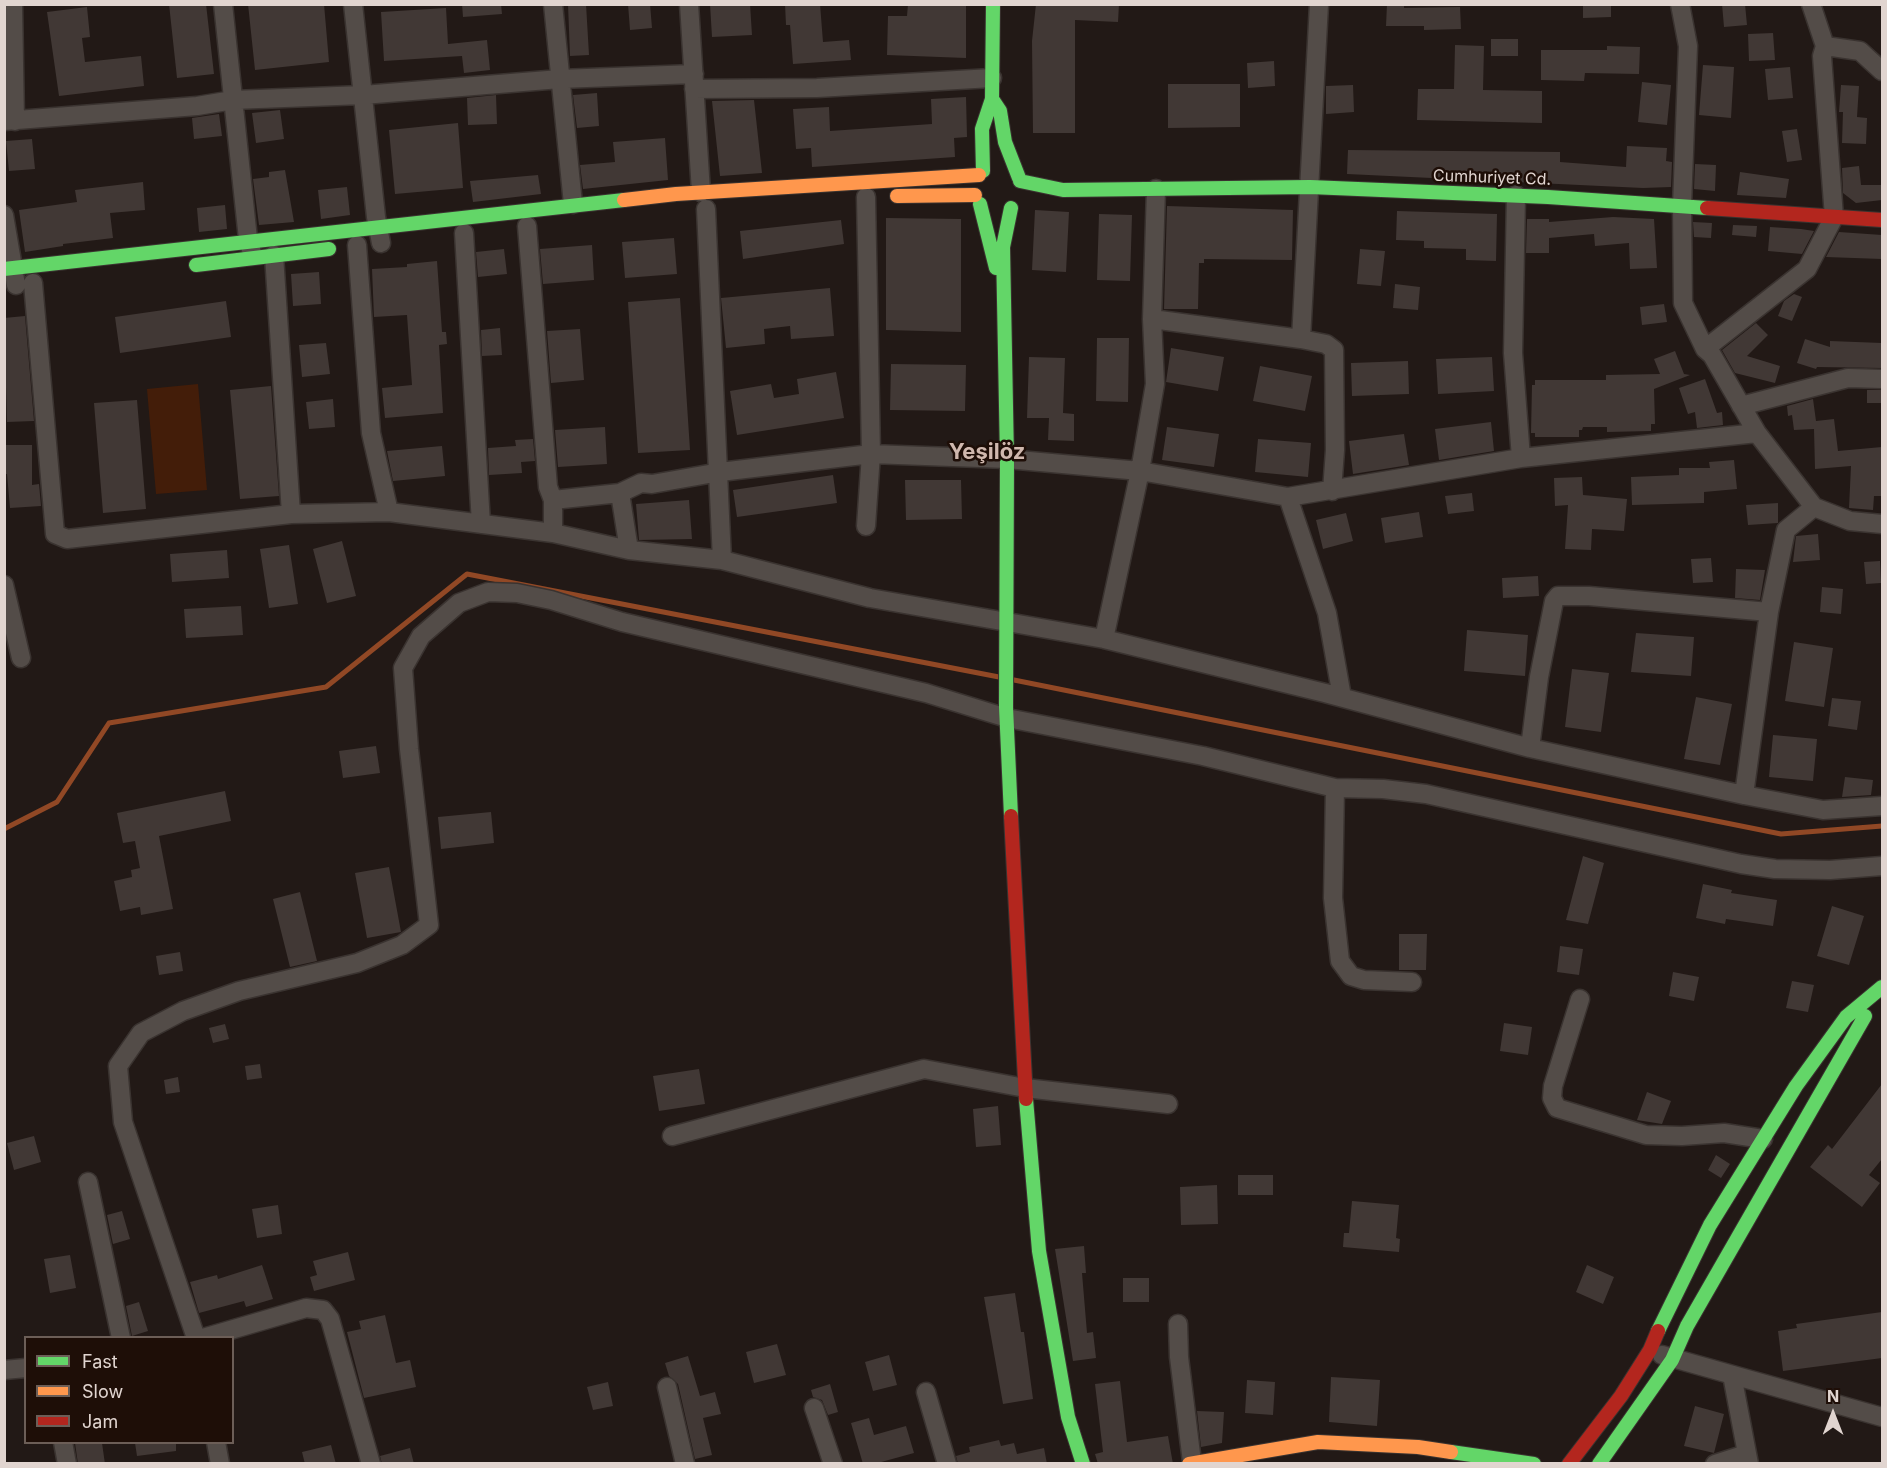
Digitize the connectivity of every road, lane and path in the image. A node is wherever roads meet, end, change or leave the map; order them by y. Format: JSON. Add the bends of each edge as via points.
{"nodes":[{"id":1,"x":13,"y":4,"type":"edge"},
{"id":2,"x":223,"y":4,"type":"edge"},
{"id":3,"x":353,"y":4,"type":"edge"},
{"id":4,"x":553,"y":4,"type":"edge"},
{"id":5,"x":689,"y":4,"type":"edge"},
{"id":6,"x":993,"y":4,"type":"edge"},
{"id":7,"x":1319,"y":4,"type":"edge"},
{"id":8,"x":1680,"y":4,"type":"edge"},
{"id":9,"x":1811,"y":4,"type":"edge"},
{"id":10,"x":1825,"y":46,"type":"junction"},
{"id":11,"x":1882,"y":71,"type":"edge"},
{"id":12,"x":992,"y":78,"type":"junction"},
{"id":13,"x":560,"y":79,"type":"junction"},
{"id":14,"x":694,"y":81,"type":"junction"},
{"id":15,"x":363,"y":95,"type":"junction"},
{"id":16,"x":233,"y":99,"type":"junction"},
{"id":17,"x":992,"y":99,"type":"junction"},
{"id":18,"x":10,"y":121,"type":"edge"},
{"id":19,"x":981,"y":173,"type":"junction"},
{"id":20,"x":1019,"y":179,"type":"junction"},
{"id":21,"x":1310,"y":187,"type":"junction"},
{"id":22,"x":1100,"y":189,"type":"junction"},
{"id":23,"x":1156,"y":189,"type":"junction"},
{"id":24,"x":1516,"y":195,"type":"junction"},
{"id":25,"x":858,"y":197,"type":"joint"},
{"id":26,"x":977,"y":199,"type":"junction"},
{"id":27,"x":1044,"y":201,"type":"dead end"},
{"id":28,"x":573,"y":204,"type":"junction"},
{"id":29,"x":705,"y":205,"type":"junction"},
{"id":30,"x":1017,"y":205,"type":"junction"},
{"id":31,"x":1682,"y":206,"type":"junction"},
{"id":32,"x":4,"y":215,"type":"edge"},
{"id":33,"x":1834,"y":217,"type":"junction"},
{"id":34,"x":1882,"y":220,"type":"edge"},
{"id":35,"x":527,"y":226,"type":"dead end"},
{"id":36,"x":464,"y":233,"type":"dead end"},
{"id":37,"x":384,"y":236,"type":"junction"},
{"id":38,"x":357,"y":245,"type":"junction"},
{"id":39,"x":251,"y":249,"type":"junction"},
{"id":40,"x":274,"y":255,"type":"junction"},
{"id":41,"x":184,"y":266,"type":"dead end"},
{"id":42,"x":1003,"y":278,"type":"junction"},
{"id":43,"x":19,"y":279,"type":"edge"},
{"id":44,"x":1152,"y":319,"type":"junction"},
{"id":45,"x":1301,"y":339,"type":"junction"},
{"id":46,"x":1705,"y":349,"type":"junction"},
{"id":47,"x":1882,"y":379,"type":"edge"},
{"id":48,"x":1741,"y":406,"type":"junction"},
{"id":49,"x":1757,"y":433,"type":"junction"},
{"id":50,"x":871,"y":454,"type":"junction"},
{"id":51,"x":1521,"y":458,"type":"junction"},
{"id":52,"x":1007,"y":459,"type":"junction"},
{"id":53,"x":1140,"y":471,"type":"junction"},
{"id":54,"x":720,"y":472,"type":"junction"},
{"id":55,"x":1332,"y":491,"type":"junction"},
{"id":56,"x":620,"y":493,"type":"junction"},
{"id":57,"x":1288,"y":497,"type":"junction"},
{"id":58,"x":553,"y":500,"type":"junction"},
{"id":59,"x":1814,"y":507,"type":"junction"},
{"id":60,"x":389,"y":512,"type":"junction"},
{"id":61,"x":291,"y":514,"type":"junction"},
{"id":62,"x":481,"y":524,"type":"junction"},
{"id":63,"x":1882,"y":524,"type":"edge"},
{"id":64,"x":866,"y":526,"type":"dead end"},
{"id":65,"x":553,"y":533,"type":"junction"},
{"id":66,"x":629,"y":550,"type":"junction"},
{"id":67,"x":722,"y":560,"type":"junction"},
{"id":68,"x":4,"y":585,"type":"edge"},
{"id":69,"x":1768,"y":612,"type":"junction"},
{"id":70,"x":1006,"y":620,"type":"junction"},
{"id":71,"x":1104,"y":639,"type":"junction"},
{"id":72,"x":21,"y":658,"type":"dead end"},
{"id":73,"x":1342,"y":697,"type":"junction"},
{"id":74,"x":1006,"y":712,"type":"junction"},
{"id":75,"x":1530,"y":748,"type":"junction"},
{"id":76,"x":1335,"y":788,"type":"junction"},
{"id":77,"x":1744,"y":795,"type":"junction"},
{"id":78,"x":1882,"y":806,"type":"edge"},
{"id":79,"x":1882,"y":866,"type":"edge"},
{"id":80,"x":1412,"y":982,"type":"dead end"},
{"id":81,"x":1882,"y":987,"type":"edge"},
{"id":82,"x":1580,"y":999,"type":"dead end"},
{"id":83,"x":1025,"y":1088,"type":"junction"},
{"id":84,"x":1168,"y":1104,"type":"dead end"},
{"id":85,"x":672,"y":1136,"type":"dead end"},
{"id":86,"x":1763,"y":1139,"type":"junction"},
{"id":87,"x":88,"y":1182,"type":"dead end"},
{"id":88,"x":1178,"y":1324,"type":"dead end"},
{"id":89,"x":121,"y":1336,"type":"edge"},
{"id":90,"x":195,"y":1336,"type":"edge"},
{"id":91,"x":211,"y":1336,"type":"edge"},
{"id":92,"x":1650,"y":1350,"type":"junction"},
{"id":93,"x":1672,"y":1360,"type":"junction"},
{"id":94,"x":24,"y":1368,"type":"edge"},
{"id":95,"x":4,"y":1370,"type":"edge"},
{"id":96,"x":1732,"y":1375,"type":"junction"},
{"id":97,"x":667,"y":1387,"type":"dead end"},
{"id":98,"x":926,"y":1392,"type":"dead end"},
{"id":99,"x":814,"y":1408,"type":"dead end"},
{"id":100,"x":1882,"y":1416,"type":"edge"},
{"id":101,"x":63,"y":1444,"type":"edge"},
{"id":102,"x":216,"y":1444,"type":"edge"},
{"id":103,"x":1747,"y":1459,"type":"edge"},
{"id":104,"x":1191,"y":1463,"type":"edge"},
{"id":105,"x":67,"y":1464,"type":"edge"},
{"id":106,"x":220,"y":1464,"type":"edge"},
{"id":107,"x":371,"y":1464,"type":"edge"},
{"id":108,"x":685,"y":1464,"type":"edge"},
{"id":109,"x":833,"y":1464,"type":"edge"},
{"id":110,"x":947,"y":1464,"type":"edge"},
{"id":111,"x":1083,"y":1464,"type":"edge"},
{"id":112,"x":1534,"y":1464,"type":"edge"},
{"id":113,"x":1569,"y":1464,"type":"edge"},
{"id":114,"x":1599,"y":1464,"type":"edge"},
{"id":115,"x":1715,"y":1464,"type":"edge"}],
"edges":[{"from":1,"to":18,"type":"street"},
{"from":2,"to":16,"type":"street"},
{"from":3,"to":15,"type":"street"},
{"from":4,"to":13,"type":"street"},
{"from":5,"to":14,"type":"street"},
{"from":6,"to":12,"type":"street"},
{"from":7,"to":21,"type":"street"},
{"from":8,"to":31,"type":"street","via":[[1689,46]]},
{"from":9,"to":10,"type":"street"},
{"from":10,"to":11,"type":"street","via":[[1860,51]]},
{"from":10,"to":33,"type":"street","via":[[1822,56]]},
{"from":12,"to":14,"type":"street","via":[[817,88]]},
{"from":12,"to":17,"type":"street"},
{"from":13,"to":14,"type":"street"},
{"from":13,"to":15,"type":"street"},
{"from":13,"to":28,"type":"street"},
{"from":14,"to":29,"type":"street"},
{"from":15,"to":16,"type":"street"},
{"from":15,"to":37,"type":"street","via":[[376,217]]},
{"from":16,"to":18,"type":"street","via":[[198,106]]},
{"from":16,"to":39,"type":"street"},
{"from":17,"to":19,"type":"street","via":[[982,129]]},
{"from":17,"to":20,"type":"street","via":[[1000,111],[1005,141]]},
{"from":19,"to":20,"type":"street","via":[[996,165],[1003,166]]},
{"from":19,"to":26,"type":"street","via":[[974,188]]},
{"from":19,"to":29,"type":"street"},
{"from":20,"to":22,"type":"street","via":[[1063,190]]},
{"from":20,"to":30,"type":"street","via":[[1022,192]]},
{"from":21,"to":23,"type":"street","name":"Cumhuriyet Cd."},
{"from":21,"to":24,"type":"street","name":"Cumhuriyet Cd."},
{"from":21,"to":45,"type":"street"},
{"from":22,"to":23,"type":"street","name":"Cumhuriyet Cd."},
{"from":22,"to":27,"type":"street"},
{"from":23,"to":44,"type":"street"},
{"from":24,"to":31,"type":"street","name":"Cumhuriyet Cd."},
{"from":24,"to":51,"type":"street","via":[[1513,353]]},
{"from":25,"to":26,"type":"street"},
{"from":25,"to":50,"type":"street"},
{"from":26,"to":30,"type":"street","via":[[997,213]]},
{"from":26,"to":42,"type":"street","via":[[993,264]]},
{"from":28,"to":29,"type":"street"},
{"from":28,"to":37,"type":"street"},
{"from":29,"to":54,"type":"street"},
{"from":30,"to":42,"type":"street","via":[[1003,248]]},
{"from":31,"to":33,"type":"street","name":"Cumhuriyet Cd."},
{"from":31,"to":46,"type":"street","via":[[1683,303]]},
{"from":32,"to":43,"type":"street"},
{"from":33,"to":34,"type":"street","name":"Cumhuriyet Cd."},
{"from":33,"to":46,"type":"street","via":[[1807,269]]},
{"from":35,"to":58,"type":"street","via":[[548,487]]},
{"from":36,"to":62,"type":"street"},
{"from":37,"to":38,"type":"street"},
{"from":37,"to":39,"type":"street"},
{"from":38,"to":40,"type":"street"},
{"from":38,"to":60,"type":"street","via":[[371,433]]},
{"from":39,"to":40,"type":"street"},
{"from":39,"to":41,"type":"street"},
{"from":39,"to":43,"type":"street"},
{"from":40,"to":61,"type":"street"},
{"from":42,"to":52,"type":"street"},
{"from":43,"to":61,"type":"street","via":[[55,534],[67,539]]},
{"from":44,"to":45,"type":"street"},
{"from":44,"to":53,"type":"street","via":[[1155,384]]},
{"from":45,"to":55,"type":"street","via":[[1326,344],[1334,351]]},
{"from":46,"to":48,"type":"street"},
{"from":47,"to":48,"type":"street","via":[[1848,378]]},
{"from":48,"to":49,"type":"street"},
{"from":49,"to":51,"type":"street"},
{"from":49,"to":59,"type":"street"},
{"from":50,"to":52,"type":"street"},
{"from":50,"to":54,"type":"street"},
{"from":50,"to":64,"type":"street"},
{"from":51,"to":55,"type":"street"},
{"from":52,"to":53,"type":"street"},
{"from":52,"to":70,"type":"street"},
{"from":53,"to":57,"type":"street"},
{"from":53,"to":71,"type":"street"},
{"from":54,"to":56,"type":"street","via":[[641,483]]},
{"from":54,"to":67,"type":"street"},
{"from":55,"to":57,"type":"street"},
{"from":56,"to":58,"type":"street"},
{"from":56,"to":66,"type":"street"},
{"from":57,"to":73,"type":"street","via":[[1327,613]]},
{"from":58,"to":65,"type":"street"},
{"from":59,"to":63,"type":"street","via":[[1850,521]]},
{"from":59,"to":69,"type":"street","via":[[1786,530]]},
{"from":60,"to":61,"type":"street"},
{"from":60,"to":62,"type":"street"},
{"from":62,"to":65,"type":"street"},
{"from":65,"to":66,"type":"street"},
{"from":66,"to":67,"type":"street"},
{"from":67,"to":70,"type":"street","via":[[870,598]]},
{"from":68,"to":72,"type":"street"},
{"from":69,"to":75,"type":"street","via":[[1558,596],[1539,677]]},
{"from":69,"to":77,"type":"street"},
{"from":70,"to":71,"type":"street"},
{"from":70,"to":74,"type":"street"},
{"from":71,"to":73,"type":"street"},
{"from":73,"to":75,"type":"street"},
{"from":74,"to":76,"type":"street"},
{"from":74,"to":83,"type":"street"},
{"from":74,"to":90,"type":"street","via":[[517,593],[488,592],[459,603],[421,636],[403,668],[429,925],[402,945],[357,963],[239,991],[183,1011],[141,1034],[118,1066],[123,1122]]},
{"from":75,"to":77,"type":"street"},
{"from":76,"to":79,"type":"street","via":[[1426,794],[1752,866],[1830,870]]},
{"from":76,"to":80,"type":"street","via":[[1333,898],[1340,961],[1351,976],[1364,980]]},
{"from":77,"to":78,"type":"street","via":[[1823,810]]},
{"from":81,"to":86,"type":"street","via":[[1846,1017]]},
{"from":81,"to":93,"type":"street","via":[[1687,1326]]},
{"from":82,"to":86,"type":"street","via":[[1553,1086],[1552,1098],[1557,1108],[1646,1135],[1724,1133]]},
{"from":83,"to":84,"type":"street"},
{"from":83,"to":85,"type":"street","via":[[924,1069]]},
{"from":83,"to":111,"type":"street","via":[[1039,1251],[1068,1417]]},
{"from":86,"to":92,"type":"street","via":[[1710,1225]]},
{"from":87,"to":89,"type":"street"},
{"from":88,"to":104,"type":"street"},
{"from":91,"to":107,"type":"street","via":[[306,1308],[323,1310],[330,1319]]},
{"from":92,"to":93,"type":"street"},
{"from":92,"to":113,"type":"street","via":[[1621,1396]]},
{"from":93,"to":96,"type":"street"},
{"from":93,"to":114,"type":"street"},
{"from":94,"to":95,"type":"street"},
{"from":96,"to":100,"type":"street"},
{"from":96,"to":103,"type":"street"},
{"from":97,"to":108,"type":"street"},
{"from":98,"to":110,"type":"street"},
{"from":99,"to":109,"type":"street"},
{"from":101,"to":105,"type":"street"},
{"from":102,"to":106,"type":"street"},
{"from":103,"to":115,"type":"street"},
{"from":104,"to":112,"type":"street","via":[[1318,1442],[1418,1447]]}]}
